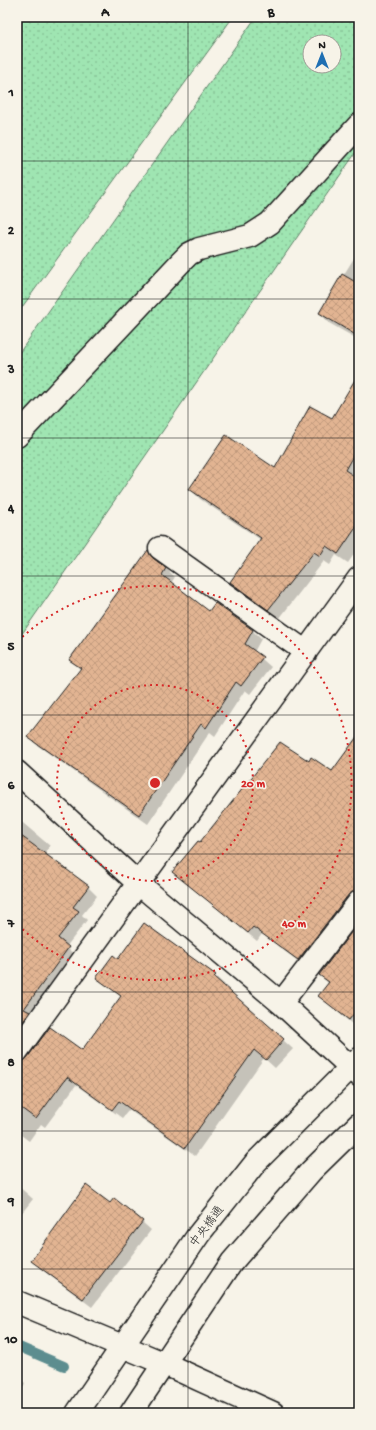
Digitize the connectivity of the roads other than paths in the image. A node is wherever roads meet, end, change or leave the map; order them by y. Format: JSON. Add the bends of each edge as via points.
{"nodes":[{"id":1,"x":359,"y":125,"type":"edge"},
{"id":2,"x":17,"y":436,"type":"edge"},
{"id":3,"x":160,"y":548,"type":"dead end"},
{"id":4,"x":358,"y":582,"type":"edge"},
{"id":5,"x":306,"y":652,"type":"junction"},
{"id":6,"x":17,"y":772,"type":"edge"},
{"id":7,"x":139,"y":884,"type":"junction"},
{"id":8,"x":359,"y":902,"type":"edge"},
{"id":9,"x":281,"y":1003,"type":"junction"},
{"id":10,"x":17,"y":1051,"type":"edge"},
{"id":11,"x":356,"y":1067,"type":"edge"},
{"id":12,"x":359,"y":1124,"type":"edge"},
{"id":13,"x":17,"y":1302,"type":"edge"},
{"id":14,"x":122,"y":1346,"type":"junction"},
{"id":15,"x":163,"y":1363,"type":"junction"},
{"id":16,"x":77,"y":1413,"type":"edge"},
{"id":17,"x":131,"y":1413,"type":"edge"},
{"id":18,"x":273,"y":1413,"type":"edge"}],
"edges":[{"from":1,"to":2,"type":"street","via":[[270,223],[250,236],[199,249],[180,262]]},
{"from":3,"to":5,"type":"street"},
{"from":4,"to":5,"type":"street"},
{"from":5,"to":7,"type":"street"},
{"from":6,"to":7,"type":"street"},
{"from":7,"to":9,"type":"street"},
{"from":7,"to":10,"type":"street"},
{"from":8,"to":9,"type":"street"},
{"from":9,"to":11,"type":"street"},
{"from":11,"to":14,"type":"street","name":"中央橋通","via":[[256,1162],[199,1234]]},
{"from":12,"to":15,"type":"street","via":[[311,1171],[232,1262]]},
{"from":13,"to":14,"type":"street"},
{"from":14,"to":15,"type":"street"},
{"from":14,"to":16,"type":"street","name":"中央橋通"},
{"from":15,"to":17,"type":"street"},
{"from":15,"to":18,"type":"street"}]}
